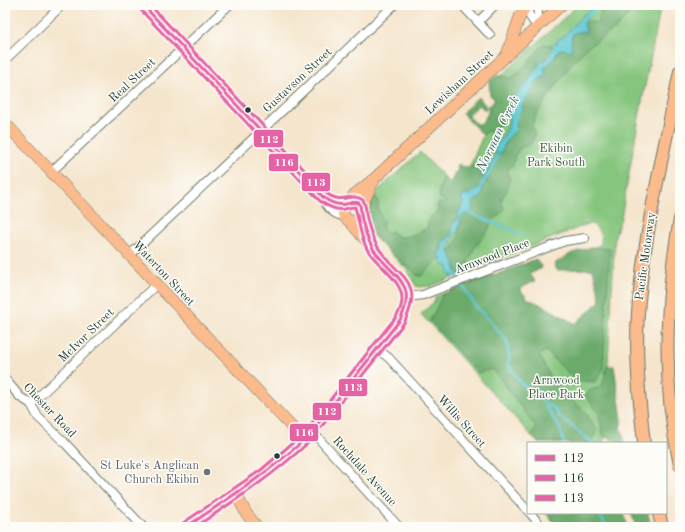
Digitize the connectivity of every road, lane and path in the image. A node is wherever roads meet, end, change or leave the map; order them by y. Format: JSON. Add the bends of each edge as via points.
{"nodes":[{"id":1,"x":62,"y":5,"type":"edge"},
{"id":2,"x":143,"y":5,"type":"edge"},
{"id":3,"x":229,"y":5,"type":"edge"},
{"id":4,"x":394,"y":5,"type":"edge"},
{"id":5,"x":462,"y":5,"type":"edge"},
{"id":6,"x":495,"y":5,"type":"edge"},
{"id":7,"x":530,"y":5,"type":"edge"},
{"id":8,"x":561,"y":5,"type":"edge"},
{"id":9,"x":478,"y":22,"type":"junction"},
{"id":10,"x":539,"y":25,"type":"junction"},
{"id":11,"x":490,"y":35,"type":"dead end"},
{"id":12,"x":184,"y":48,"type":"junction"},
{"id":13,"x":507,"y":55,"type":"junction"},
{"id":14,"x":5,"y":60,"type":"edge"},
{"id":15,"x":680,"y":71,"type":"edge"},
{"id":16,"x":5,"y":123,"type":"edge"},
{"id":17,"x":260,"y":131,"type":"junction"},
{"id":18,"x":51,"y":172,"type":"junction"},
{"id":19,"x":376,"y":178,"type":"junction"},
{"id":20,"x":323,"y":197,"type":"junction"},
{"id":21,"x":347,"y":203,"type":"junction"},
{"id":22,"x":362,"y":212,"type":"junction"},
{"id":23,"x":347,"y":218,"type":"junction"},
{"id":24,"x":680,"y":219,"type":"edge"},
{"id":25,"x":585,"y":238,"type":"dead end"},
{"id":26,"x":372,"y":246,"type":"junction"},
{"id":27,"x":130,"y":255,"type":"junction"},
{"id":28,"x":157,"y":284,"type":"junction"},
{"id":29,"x":407,"y":297,"type":"junction"},
{"id":30,"x":378,"y":349,"type":"junction"},
{"id":31,"x":5,"y":379,"type":"edge"},
{"id":32,"x":31,"y":404,"type":"junction"},
{"id":33,"x":307,"y":437,"type":"junction"},
{"id":34,"x":644,"y":442,"type":"edge"},
{"id":35,"x":680,"y":465,"type":"edge"},
{"id":36,"x":236,"y":494,"type":"junction"},
{"id":37,"x":527,"y":510,"type":"edge"},
{"id":38,"x":531,"y":514,"type":"edge"},
{"id":39,"x":658,"y":514,"type":"edge"},
{"id":40,"x":143,"y":527,"type":"edge"},
{"id":41,"x":186,"y":527,"type":"edge"},
{"id":42,"x":257,"y":527,"type":"edge"},
{"id":43,"x":399,"y":527,"type":"edge"},
{"id":44,"x":542,"y":527,"type":"edge"},
{"id":45,"x":662,"y":527,"type":"edge"}],
"edges":[{"from":1,"to":14,"type":"street"},
{"from":2,"to":12,"type":"street"},
{"from":3,"to":12,"type":"street","name":"Real Street"},
{"from":4,"to":17,"type":"street","name":"Gustavson Street"},
{"from":5,"to":9,"type":"street"},
{"from":6,"to":9,"type":"street"},
{"from":7,"to":10,"type":"street","via":[[529,15]]},
{"from":7,"to":13,"type":"main road","via":[[520,16]]},
{"from":8,"to":10,"type":"main road","name":"Lewisham Street"},
{"from":9,"to":11,"type":"street"},
{"from":10,"to":13,"type":"main road","name":"Lewisham Street"},
{"from":12,"to":17,"type":"street"},
{"from":12,"to":18,"type":"street","name":"Real Street"},
{"from":13,"to":19,"type":"main road","name":"Lewisham Street"},
{"from":15,"to":34,"type":"highway","name":"Pacific Motorway","via":[[648,230],[638,314],[638,392]]},
{"from":16,"to":18,"type":"main road","name":"Waterton Street"},
{"from":17,"to":20,"type":"street"},
{"from":17,"to":27,"type":"street","name":"Gustavson Street"},
{"from":18,"to":27,"type":"main road","name":"Waterton Street"},
{"from":19,"to":21,"type":"main road","name":"Lewisham Street"},
{"from":19,"to":22,"type":"main road","name":"Lewisham Street","via":[[366,197]]},
{"from":20,"to":21,"type":"street","via":[[335,203]]},
{"from":20,"to":23,"type":"street","via":[[325,204],[332,211]]},
{"from":21,"to":22,"type":"main road","via":[[359,203]]},
{"from":21,"to":23,"type":"main road","via":[[343,209]]},
{"from":22,"to":23,"type":"main road","via":[[356,220]]},
{"from":22,"to":26,"type":"main road"},
{"from":23,"to":26,"type":"main road"},
{"from":24,"to":35,"type":"highway","via":[[668,314],[670,397]]},
{"from":25,"to":29,"type":"street","name":"Arnwood Place","via":[[565,241],[423,295]]},
{"from":26,"to":29,"type":"main road","via":[[400,279]]},
{"from":27,"to":28,"type":"main road","name":"Waterton Street"},
{"from":28,"to":32,"type":"street","name":"McIvor Street"},
{"from":28,"to":33,"type":"main road","name":"Waterton Street"},
{"from":29,"to":30,"type":"main road","via":[[402,317]]},
{"from":30,"to":33,"type":"main road"},
{"from":30,"to":37,"type":"street","name":"Willis Street"},
{"from":31,"to":32,"type":"street","name":"Chester Road","via":[[20,397]]},
{"from":32,"to":40,"type":"street","name":"Chester Road","via":[[38,417]]},
{"from":33,"to":36,"type":"main road","via":[[284,459]]},
{"from":33,"to":43,"type":"street","name":"Rochdale Avenue","via":[[319,439]]},
{"from":36,"to":41,"type":"street"},
{"from":36,"to":42,"type":"main road"},
{"from":38,"to":44,"type":"street","name":"Willis Street"},
{"from":39,"to":45,"type":"highway"}]}
